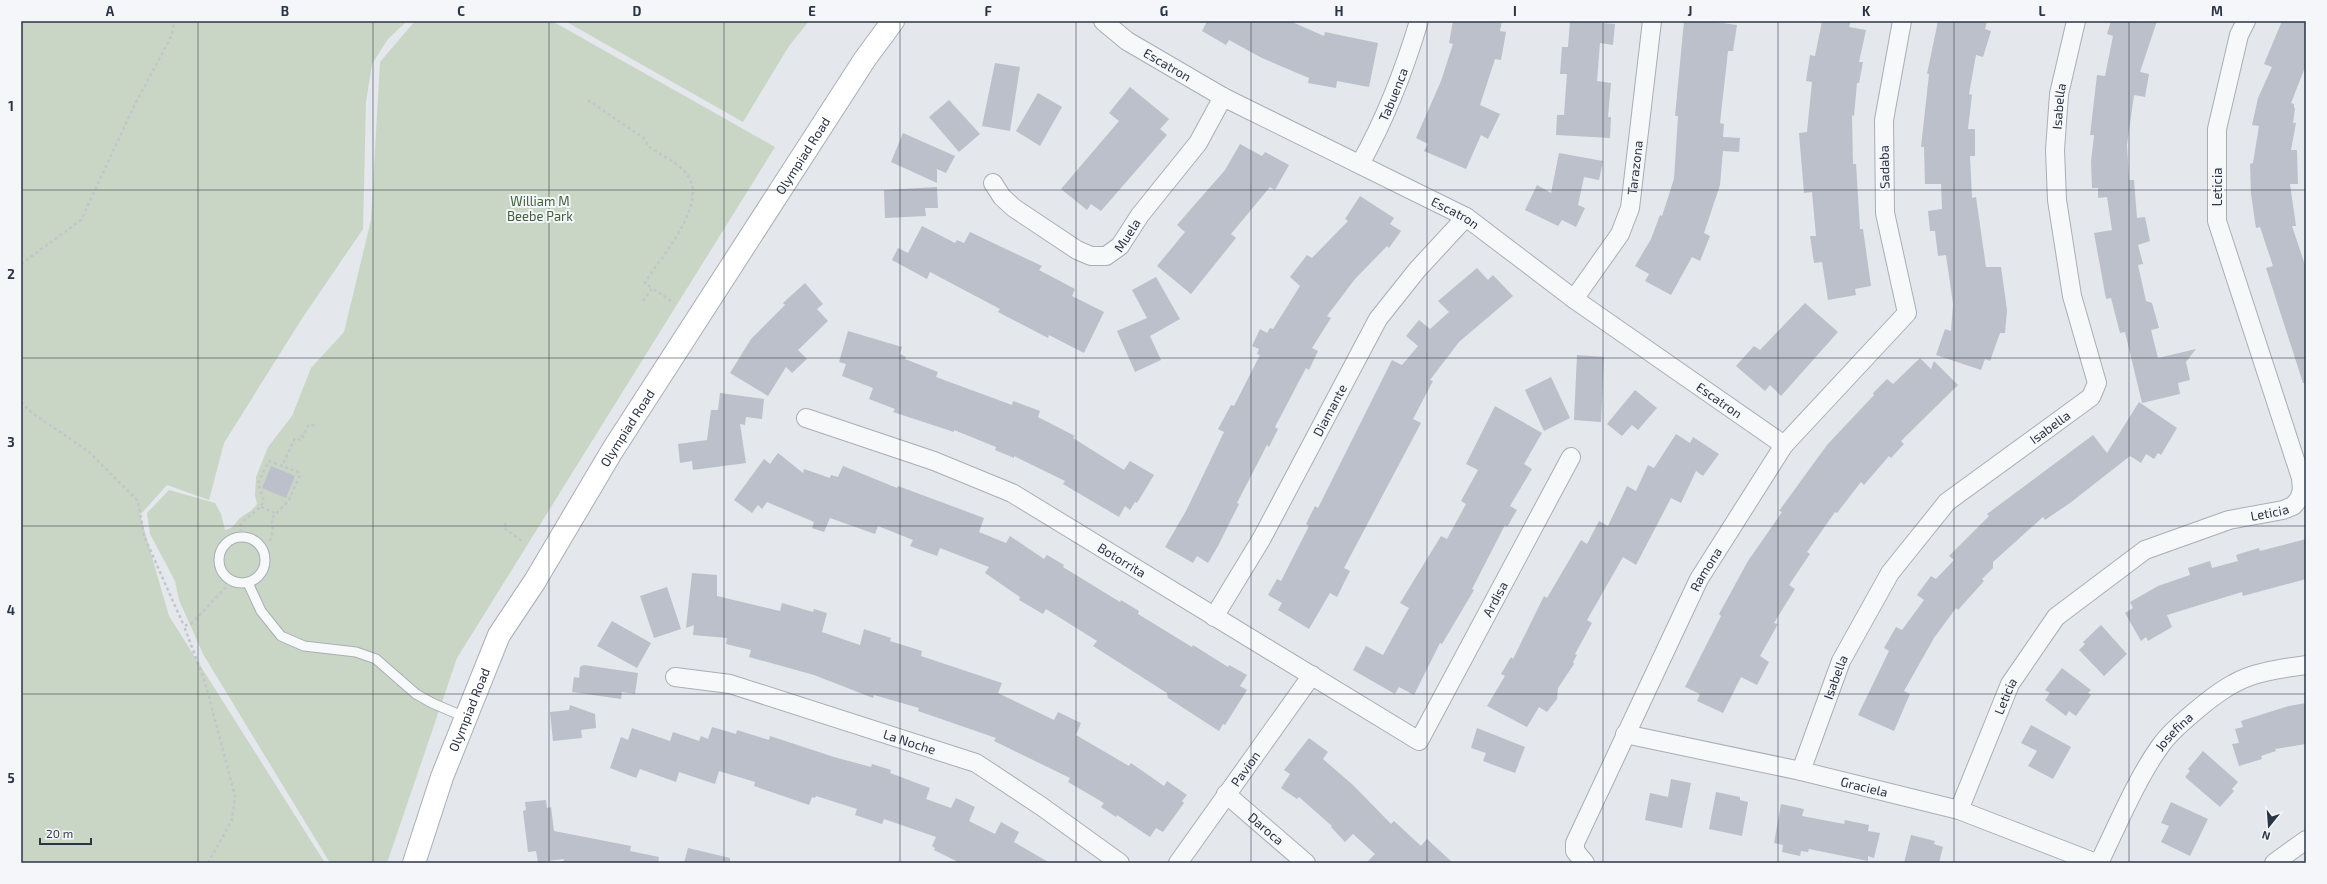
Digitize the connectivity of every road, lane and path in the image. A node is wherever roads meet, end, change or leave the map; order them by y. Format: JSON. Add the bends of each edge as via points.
{"nodes":[{"id":1,"x":174,"y":21,"type":"edge"},
{"id":2,"x":893,"y":21,"type":"edge"},
{"id":3,"x":1103,"y":21,"type":"edge"},
{"id":4,"x":1419,"y":21,"type":"edge"},
{"id":5,"x":1652,"y":21,"type":"edge"},
{"id":6,"x":1902,"y":21,"type":"edge"},
{"id":7,"x":2076,"y":21,"type":"edge"},
{"id":8,"x":2246,"y":21,"type":"edge"},
{"id":9,"x":1223,"y":97,"type":"junction"},
{"id":10,"x":588,"y":100,"type":"dead end"},
{"id":11,"x":1360,"y":164,"type":"junction"},
{"id":12,"x":993,"y":183,"type":"dead end"},
{"id":13,"x":1466,"y":218,"type":"junction"},
{"id":14,"x":21,"y":264,"type":"edge"},
{"id":15,"x":652,"y":288,"type":"junction"},
{"id":16,"x":1574,"y":299,"type":"junction"},
{"id":17,"x":643,"y":301,"type":"dead end"},
{"id":18,"x":674,"y":302,"type":"dead end"},
{"id":19,"x":1907,"y":313,"type":"joint"},
{"id":20,"x":21,"y":402,"type":"edge"},
{"id":21,"x":806,"y":418,"type":"dead end"},
{"id":22,"x":315,"y":426,"type":"dead end"},
{"id":23,"x":1784,"y":445,"type":"junction"},
{"id":24,"x":1571,"y":457,"type":"dead end"},
{"id":25,"x":282,"y":466,"type":"junction"},
{"id":26,"x":261,"y":507,"type":"junction"},
{"id":27,"x":275,"y":513,"type":"junction"},
{"id":28,"x":506,"y":523,"type":"dead end"},
{"id":29,"x":241,"y":532,"type":"dead end"},
{"id":30,"x":270,"y":541,"type":"dead end"},
{"id":31,"x":524,"y":542,"type":"dead end"},
{"id":32,"x":232,"y":581,"type":"junction"},
{"id":33,"x":248,"y":583,"type":"junction"},
{"id":34,"x":1214,"y":617,"type":"junction"},
{"id":35,"x":184,"y":626,"type":"junction"},
{"id":36,"x":2306,"y":666,"type":"edge"},
{"id":37,"x":1312,"y":675,"type":"junction"},
{"id":38,"x":675,"y":677,"type":"dead end"},
{"id":39,"x":467,"y":718,"type":"junction"},
{"id":40,"x":1625,"y":734,"type":"junction"},
{"id":41,"x":1419,"y":740,"type":"joint"},
{"id":42,"x":1802,"y":771,"type":"junction"},
{"id":43,"x":1226,"y":794,"type":"junction"},
{"id":44,"x":1959,"y":810,"type":"junction"},
{"id":45,"x":2306,"y":840,"type":"edge"},
{"id":46,"x":208,"y":863,"type":"edge"},
{"id":47,"x":414,"y":863,"type":"edge"},
{"id":48,"x":1120,"y":863,"type":"edge"},
{"id":49,"x":1178,"y":863,"type":"edge"},
{"id":50,"x":1306,"y":863,"type":"edge"},
{"id":51,"x":1585,"y":863,"type":"edge"},
{"id":52,"x":2096,"y":863,"type":"edge"},
{"id":53,"x":2099,"y":863,"type":"edge"},
{"id":54,"x":2274,"y":863,"type":"edge"}],
"edges":[{"from":1,"to":14,"type":"path","via":[[172,35],[134,106],[81,220]]},
{"from":2,"to":39,"type":"main road","name":"Olympiad Road","via":[[865,59],[616,444],[535,581],[499,635]]},
{"from":3,"to":9,"type":"street","name":"Escatron","via":[[1127,41]]},
{"from":4,"to":11,"type":"street","name":"Tabuenca","via":[[1402,76],[1378,132]]},
{"from":5,"to":16,"type":"street","name":"Tarazona","via":[[1630,208],[1620,234]]},
{"from":6,"to":19,"type":"street","name":"Sadaba","via":[[1884,120],[1885,213]]},
{"from":7,"to":42,"type":"street","name":"Isabella","via":[[2059,94],[2055,150],[2057,200],[2072,296],[2097,383],[2091,397],[1947,502],[1890,573],[1841,661]]},
{"from":8,"to":44,"type":"street","name":"Leticia","via":[[2239,35],[2217,129],[2217,221],[2301,478],[2302,490],[2299,499],[2293,506],[2283,510],[2229,520],[2145,550],[2056,617],[2010,684]]},
{"from":9,"to":11,"type":"street","name":"Escatron"},
{"from":9,"to":12,"type":"street","name":"Muela","via":[[1198,143],[1140,215],[1120,246],[1106,256],[1091,256],[1077,250],[1014,208]]},
{"from":10,"to":15,"type":"path","via":[[645,139],[648,146],[683,169],[689,177],[693,196],[690,210],[681,230],[646,283]]},
{"from":11,"to":13,"type":"street","name":"Escatron"},
{"from":13,"to":16,"type":"street","name":"Escatron"},
{"from":13,"to":34,"type":"street","name":"Diamante","via":[[1417,270],[1378,319],[1262,538]]},
{"from":15,"to":17,"type":"path"},
{"from":15,"to":18,"type":"path"},
{"from":16,"to":23,"type":"street","name":"Escatron"},
{"from":19,"to":23,"type":"street","name":"Ramona"},
{"from":20,"to":35,"type":"path","via":[[31,412],[89,452],[138,501],[144,536]]},
{"from":21,"to":34,"type":"street","name":"Botorrita","via":[[934,461],[1012,493]]},
{"from":22,"to":25,"type":"path","via":[[309,424],[301,440],[295,438]]},
{"from":23,"to":40,"type":"street","name":"Ramona","via":[[1699,579]]},
{"from":24,"to":41,"type":"street","name":"Ardisa"},
{"from":25,"to":26,"type":"path","via":[[269,461],[261,474],[258,483],[264,501]]},
{"from":25,"to":27,"type":"path","via":[[300,475],[289,500]]},
{"from":26,"to":27,"type":"path"},
{"from":26,"to":29,"type":"path","via":[[253,516],[242,521]]},
{"from":27,"to":30,"type":"path","via":[[272,518],[273,531]]},
{"from":28,"to":31,"type":"path","via":[[504,528]]},
{"from":32,"to":33,"type":"lane"},
{"from":32,"to":33,"type":"lane","via":[[221,569],[220,553],[230,540],[245,537],[260,544],[266,559],[261,574]]},
{"from":32,"to":35,"type":"path","via":[[192,623]]},
{"from":33,"to":39,"type":"lane","via":[[261,611],[282,636],[304,646],[356,652],[376,659],[416,694]]},
{"from":34,"to":37,"type":"street","name":"Botorrita"},
{"from":35,"to":46,"type":"path","via":[[205,682],[235,796],[232,820]]},
{"from":36,"to":53,"type":"street","name":"Josefina","via":[[2277,669],[2233,683],[2200,707],[2162,744],[2128,803]]},
{"from":37,"to":41,"type":"street","name":"Botorrita"},
{"from":37,"to":43,"type":"street","name":"Pavion"},
{"from":38,"to":48,"type":"street","name":"La Noche","via":[[730,684],[976,763]]},
{"from":39,"to":47,"type":"main road","name":"Olympiad Road","via":[[442,777]]},
{"from":40,"to":42,"type":"street","name":"Graciela"},
{"from":40,"to":51,"type":"street","name":"Ramona","via":[[1575,843],[1575,851]]},
{"from":42,"to":44,"type":"street","name":"Graciela"},
{"from":43,"to":49,"type":"street","name":"Pavion"},
{"from":43,"to":50,"type":"street","name":"Daroca"},
{"from":44,"to":52,"type":"street","name":"Graciela"},
{"from":45,"to":54,"type":"street"}]}
